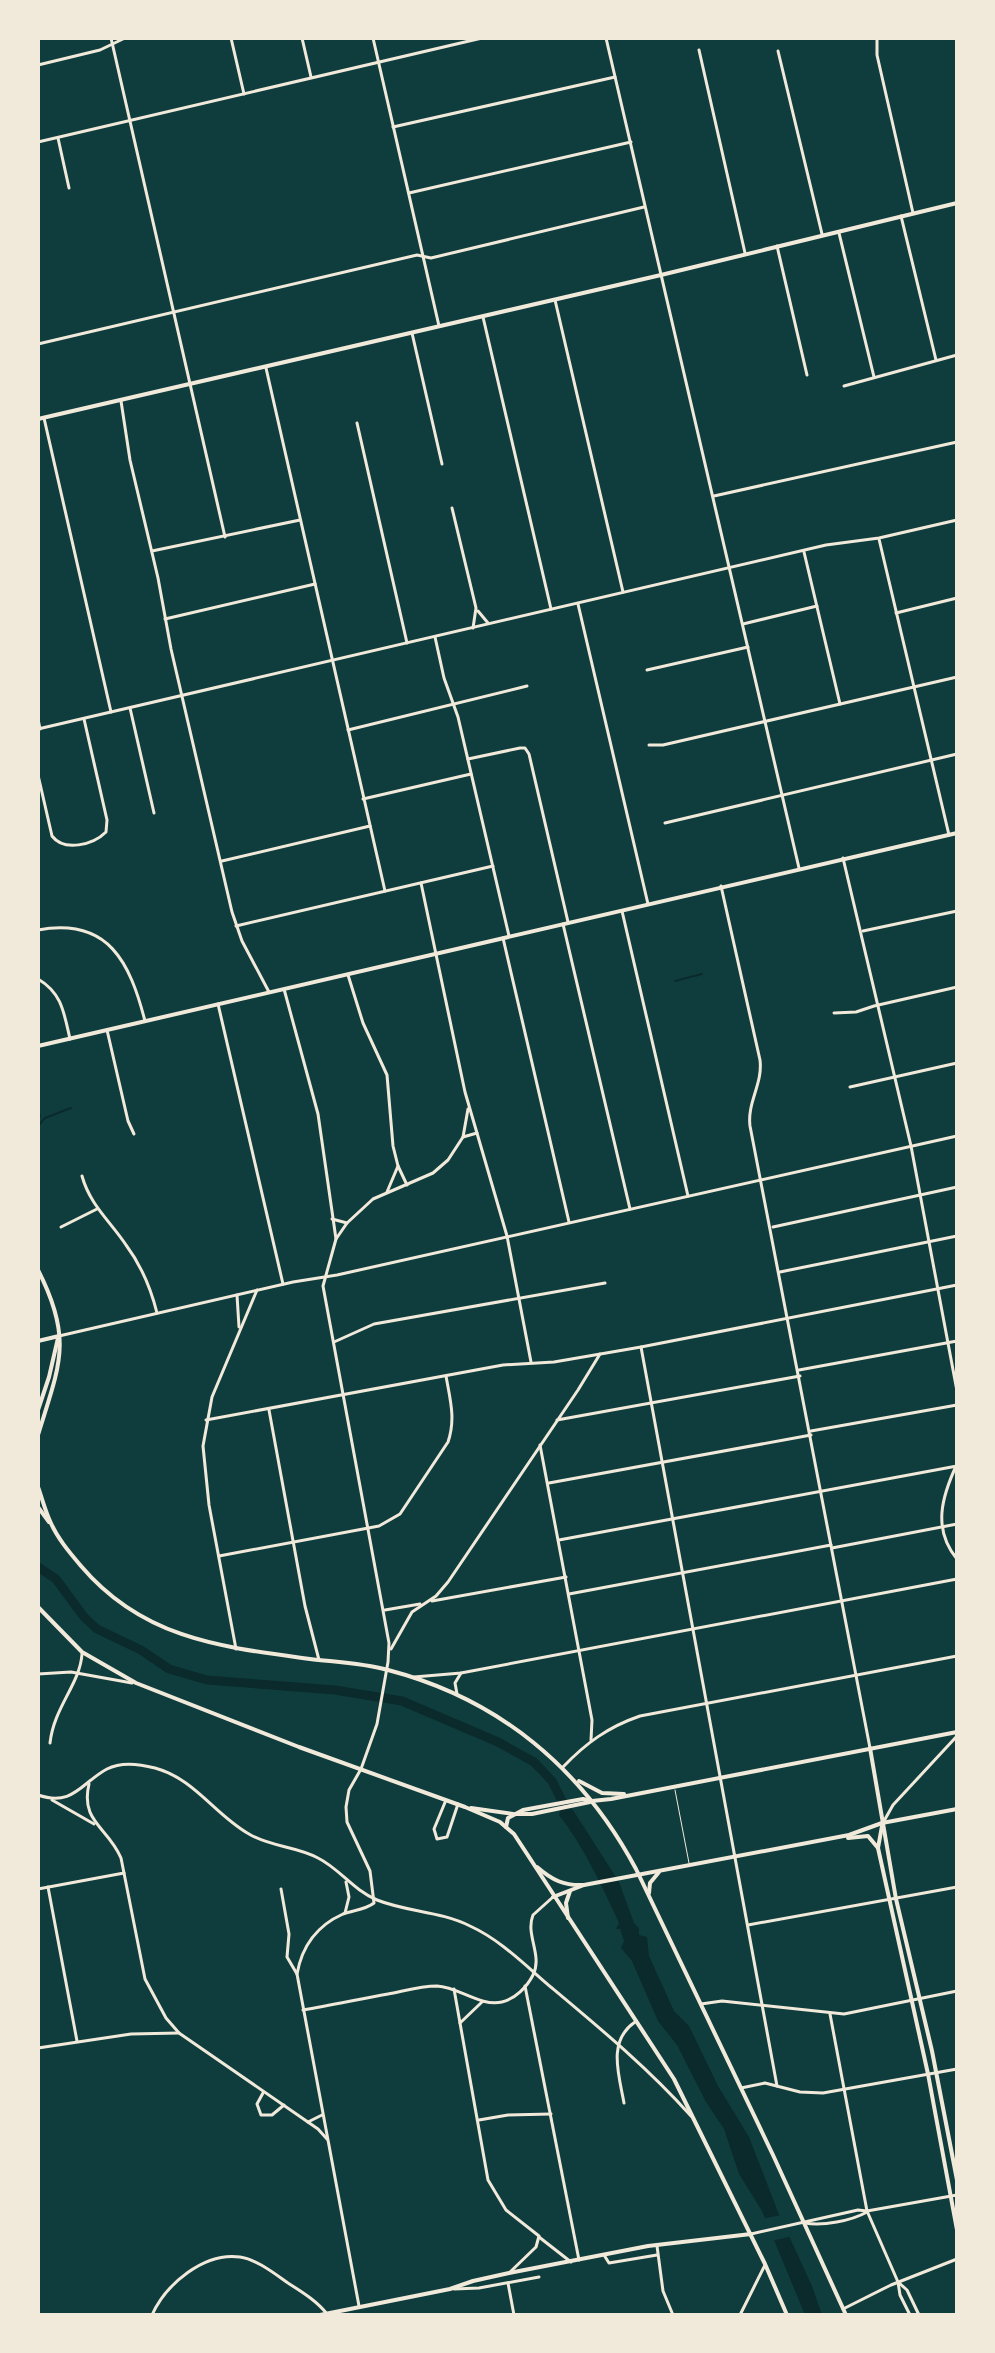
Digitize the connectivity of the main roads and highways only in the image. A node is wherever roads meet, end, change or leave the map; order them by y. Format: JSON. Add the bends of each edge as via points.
{"nodes":[{"id":1,"x":957,"y":203,"type":"edge"},
{"id":2,"x":41,"y":418,"type":"edge"},
{"id":3,"x":957,"y":833,"type":"edge"},
{"id":4,"x":38,"y":1046,"type":"edge"},
{"id":5,"x":38,"y":1270,"type":"edge"},
{"id":6,"x":59,"y":1336,"type":"junction"},
{"id":7,"x":38,"y":1341,"type":"edge"},
{"id":8,"x":38,"y":1410,"type":"edge"},
{"id":9,"x":38,"y":1435,"type":"edge"},
{"id":10,"x":38,"y":1487,"type":"edge"},
{"id":11,"x":38,"y":1507,"type":"edge"},
{"id":12,"x":50,"y":1524,"type":"junction"},
{"id":13,"x":38,"y":1607,"type":"edge"},
{"id":14,"x":957,"y":1734,"type":"edge"},
{"id":15,"x":870,"y":1748,"type":"junction"},
{"id":16,"x":573,"y":1777,"type":"junction"},
{"id":17,"x":624,"y":1794,"type":"junction"},
{"id":18,"x":592,"y":1801,"type":"junction"},
{"id":19,"x":465,"y":1807,"type":"junction"},
{"id":20,"x":957,"y":1809,"type":"edge"},
{"id":21,"x":513,"y":1814,"type":"junction"},
{"id":22,"x":882,"y":1823,"type":"junction"},
{"id":23,"x":506,"y":1827,"type":"junction"},
{"id":24,"x":842,"y":1837,"type":"junction"},
{"id":25,"x":878,"y":1848,"type":"junction"},
{"id":26,"x":535,"y":1866,"type":"junction"},
{"id":27,"x":659,"y":1872,"type":"junction"},
{"id":28,"x":639,"y":1875,"type":"junction"},
{"id":29,"x":584,"y":1885,"type":"junction"},
{"id":30,"x":570,"y":1891,"type":"junction"},
{"id":31,"x":553,"y":1897,"type":"junction"},
{"id":32,"x":650,"y":1899,"type":"junction"},
{"id":33,"x":569,"y":1920,"type":"junction"},
{"id":34,"x":940,"y":2143,"type":"junction"},
{"id":35,"x":952,"y":2152,"type":"junction"},
{"id":36,"x":943,"y":2158,"type":"junction"},
{"id":37,"x":955,"y":2167,"type":"junction"},
{"id":38,"x":957,"y":2180,"type":"edge"},
{"id":39,"x":957,"y":2230,"type":"edge"},
{"id":40,"x":751,"y":2234,"type":"junction"},
{"id":41,"x":327,"y":2314,"type":"edge"},
{"id":42,"x":320,"y":2315,"type":"edge"},
{"id":43,"x":787,"y":2315,"type":"edge"},
{"id":44,"x":846,"y":2315,"type":"edge"}],
"edges":[{"from":1,"to":2,"type":"main road"},
{"from":3,"to":4,"type":"main road"},
{"from":5,"to":6,"type":"main road"},
{"from":6,"to":7,"type":"main road"},
{"from":6,"to":8,"type":"main road"},
{"from":6,"to":9,"type":"main road","via":[[58,1375]]},
{"from":10,"to":12,"type":"main road"},
{"from":11,"to":12,"type":"main road"},
{"from":12,"to":16,"type":"main road","via":[[77,1562],[116,1601],[144,1619],[236,1649],[387,1670],[457,1694],[526,1734]]},
{"from":13,"to":19,"type":"main road","via":[[82,1652],[136,1683]]},
{"from":14,"to":15,"type":"main road"},
{"from":15,"to":17,"type":"main road"},
{"from":15,"to":22,"type":"main road"},
{"from":16,"to":17,"type":"main road","via":[[602,1793]]},
{"from":16,"to":18,"type":"main road"},
{"from":17,"to":18,"type":"main road"},
{"from":18,"to":21,"type":"main road"},
{"from":18,"to":28,"type":"main road"},
{"from":19,"to":21,"type":"main road"},
{"from":19,"to":23,"type":"main road"},
{"from":20,"to":22,"type":"main road"},
{"from":21,"to":23,"type":"main road"},
{"from":22,"to":24,"type":"main road"},
{"from":22,"to":25,"type":"main road"},
{"from":22,"to":35,"type":"main road"},
{"from":23,"to":26,"type":"main road"},
{"from":24,"to":25,"type":"main road","via":[[868,1836]]},
{"from":24,"to":27,"type":"main road"},
{"from":25,"to":34,"type":"main road"},
{"from":26,"to":29,"type":"main road","via":[[553,1880]]},
{"from":26,"to":31,"type":"main road"},
{"from":27,"to":28,"type":"main road"},
{"from":27,"to":32,"type":"main road","via":[[650,1883]]},
{"from":28,"to":29,"type":"main road"},
{"from":28,"to":32,"type":"main road"},
{"from":29,"to":30,"type":"main road"},
{"from":30,"to":31,"type":"main road"},
{"from":30,"to":33,"type":"main road"},
{"from":31,"to":33,"type":"main road"},
{"from":32,"to":44,"type":"main road"},
{"from":33,"to":40,"type":"main road","via":[[674,2079]]},
{"from":34,"to":35,"type":"main road"},
{"from":34,"to":36,"type":"main road"},
{"from":35,"to":37,"type":"main road"},
{"from":36,"to":37,"type":"main road"},
{"from":36,"to":39,"type":"main road"},
{"from":37,"to":38,"type":"main road"},
{"from":40,"to":41,"type":"main road","via":[[604,2255]]},
{"from":40,"to":43,"type":"main road"},
{"from":41,"to":42,"type":"main road"}]}
